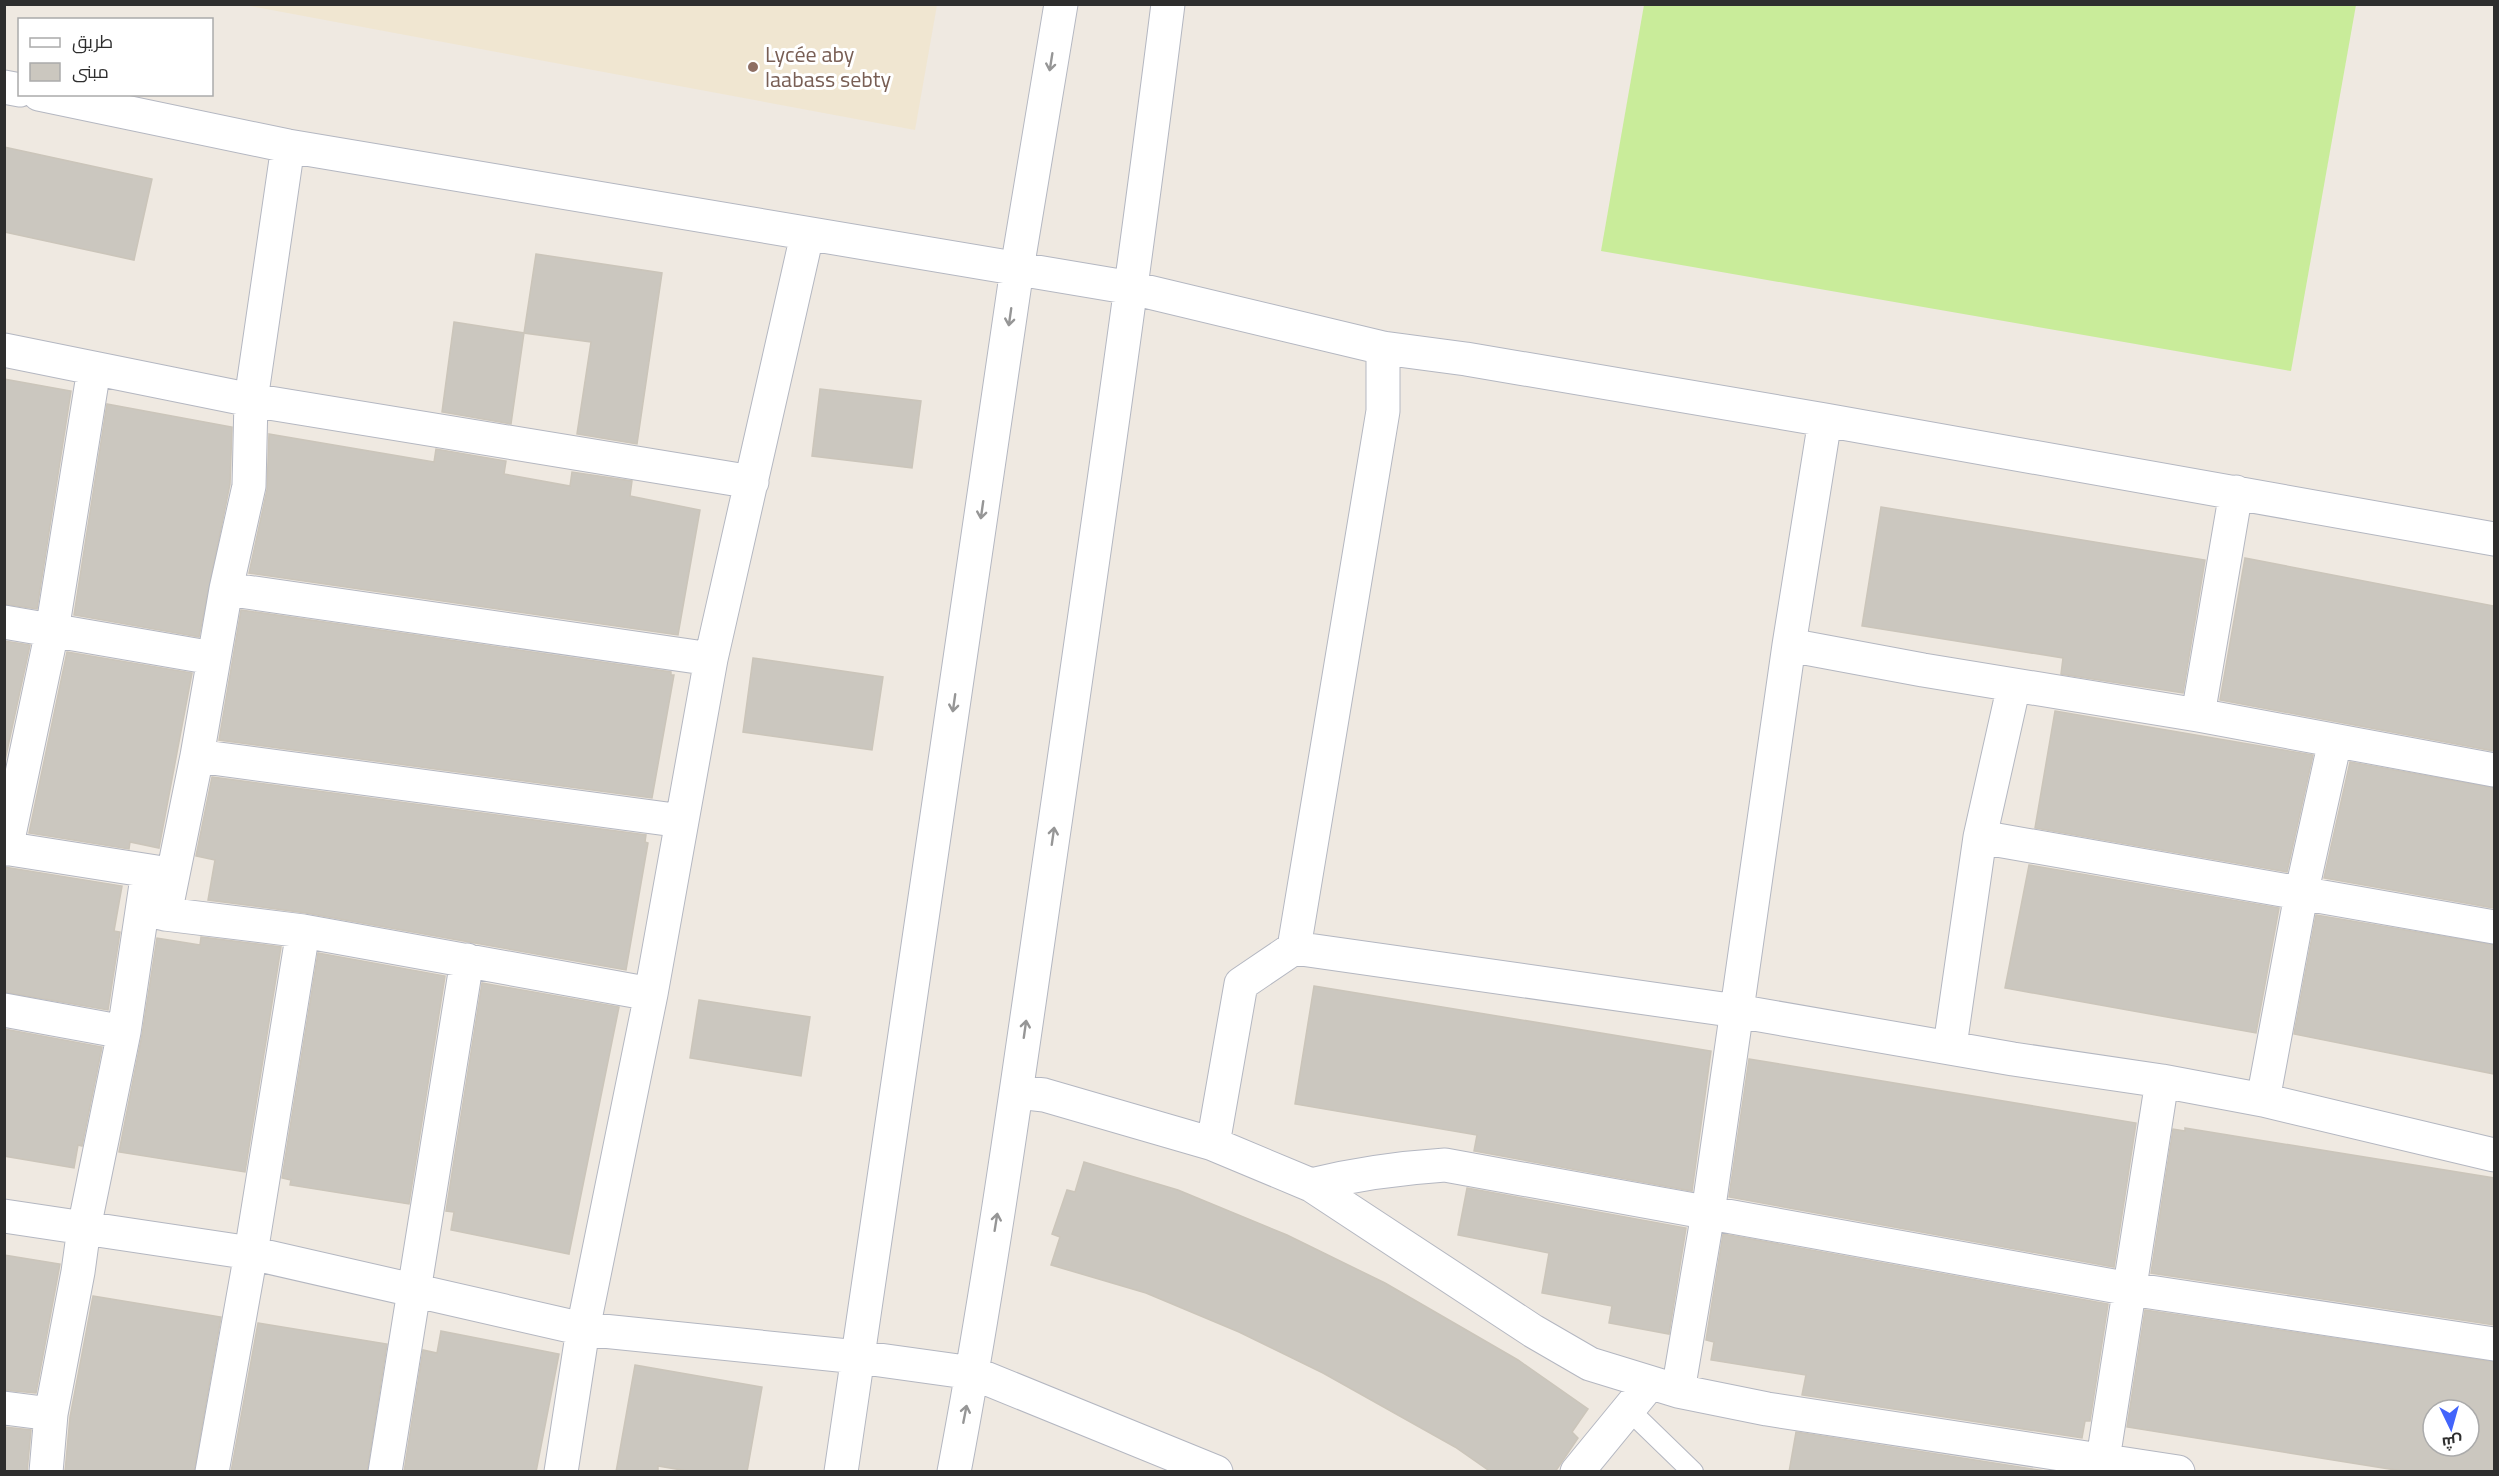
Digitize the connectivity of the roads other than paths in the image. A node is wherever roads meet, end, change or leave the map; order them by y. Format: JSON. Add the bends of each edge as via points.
{"nodes":[{"id":1,"x":1061,"y":4,"type":"edge"},
{"id":2,"x":1168,"y":4,"type":"edge"},
{"id":3,"x":49,"y":96,"type":"edge"},
{"id":4,"x":288,"y":146,"type":"junction"},
{"id":5,"x":807,"y":235,"type":"junction"},
{"id":6,"x":1017,"y":269,"type":"junction"},
{"id":7,"x":1132,"y":288,"type":"junction"},
{"id":8,"x":1383,"y":348,"type":"junction"},
{"id":9,"x":4,"y":350,"type":"edge"},
{"id":10,"x":94,"y":369,"type":"junction"},
{"id":11,"x":251,"y":400,"type":"junction"},
{"id":12,"x":1825,"y":420,"type":"junction"},
{"id":13,"x":752,"y":482,"type":"junction"},
{"id":14,"x":2236,"y":492,"type":"junction"},
{"id":15,"x":2494,"y":539,"type":"edge"},
{"id":16,"x":226,"y":589,"type":"junction"},
{"id":17,"x":4,"y":622,"type":"edge"},
{"id":18,"x":52,"y":631,"type":"junction"},
{"id":19,"x":1789,"y":645,"type":"junction"},
{"id":20,"x":213,"y":658,"type":"junction"},
{"id":21,"x":711,"y":659,"type":"junction"},
{"id":22,"x":2014,"y":686,"type":"junction"},
{"id":23,"x":2198,"y":715,"type":"junction"},
{"id":24,"x":2336,"y":741,"type":"junction"},
{"id":25,"x":197,"y":756,"type":"junction"},
{"id":26,"x":2494,"y":770,"type":"edge"},
{"id":27,"x":682,"y":821,"type":"junction"},
{"id":28,"x":1980,"y":837,"type":"junction"},
{"id":29,"x":5,"y":849,"type":"edge"},
{"id":30,"x":161,"y":873,"type":"junction"},
{"id":31,"x":2301,"y":895,"type":"junction"},
{"id":32,"x":154,"y":911,"type":"junction"},
{"id":33,"x":2494,"y":927,"type":"edge"},
{"id":34,"x":303,"y":931,"type":"junction"},
{"id":35,"x":1294,"y":948,"type":"junction"},
{"id":36,"x":467,"y":960,"type":"junction"},
{"id":37,"x":651,"y":994,"type":"junction"},
{"id":38,"x":4,"y":1010,"type":"edge"},
{"id":39,"x":1737,"y":1011,"type":"junction"},
{"id":40,"x":124,"y":1032,"type":"junction"},
{"id":41,"x":1950,"y":1046,"type":"junction"},
{"id":42,"x":2162,"y":1080,"type":"junction"},
{"id":43,"x":1016,"y":1092,"type":"junction"},
{"id":44,"x":2263,"y":1100,"type":"junction"},
{"id":45,"x":1213,"y":1144,"type":"junction"},
{"id":46,"x":2494,"y":1155,"type":"edge"},
{"id":47,"x":1311,"y":1185,"type":"junction"},
{"id":48,"x":1708,"y":1213,"type":"junction"},
{"id":49,"x":4,"y":1216,"type":"edge"},
{"id":50,"x":84,"y":1228,"type":"junction"},
{"id":51,"x":251,"y":1253,"type":"junction"},
{"id":52,"x":416,"y":1289,"type":"junction"},
{"id":53,"x":2130,"y":1289,"type":"junction"},
{"id":54,"x":583,"y":1329,"type":"junction"},
{"id":55,"x":2494,"y":1344,"type":"edge"},
{"id":56,"x":858,"y":1357,"type":"junction"},
{"id":57,"x":973,"y":1373,"type":"junction"},
{"id":58,"x":1664,"y":1387,"type":"junction"},
{"id":59,"x":4,"y":1408,"type":"edge"},
{"id":60,"x":1628,"y":1409,"type":"junction"},
{"id":61,"x":51,"y":1414,"type":"junction"},
{"id":62,"x":2102,"y":1466,"type":"edge"},
{"id":63,"x":45,"y":1472,"type":"edge"},
{"id":64,"x":212,"y":1472,"type":"edge"},
{"id":65,"x":385,"y":1472,"type":"edge"},
{"id":66,"x":561,"y":1472,"type":"edge"},
{"id":67,"x":841,"y":1472,"type":"edge"},
{"id":68,"x":954,"y":1472,"type":"edge"},
{"id":69,"x":1216,"y":1472,"type":"edge"},
{"id":70,"x":1577,"y":1472,"type":"edge"},
{"id":71,"x":1693,"y":1472,"type":"edge"},
{"id":72,"x":2178,"y":1472,"type":"edge"}],
"edges":[{"from":1,"to":6,"type":"street","one_way":true},
{"from":2,"to":7,"type":"street"},
{"from":3,"to":4,"type":"street"},
{"from":4,"to":5,"type":"street"},
{"from":4,"to":11,"type":"street"},
{"from":5,"to":6,"type":"street"},
{"from":5,"to":13,"type":"street"},
{"from":6,"to":7,"type":"street"},
{"from":6,"to":56,"type":"street","one_way":true},
{"from":7,"to":8,"type":"street"},
{"from":43,"to":7,"type":"street","one_way":true},
{"from":8,"to":12,"type":"street"},
{"from":8,"to":35,"type":"street","via":[[1383,411]]},
{"from":9,"to":10,"type":"street"},
{"from":10,"to":11,"type":"street"},
{"from":10,"to":18,"type":"street"},
{"from":11,"to":13,"type":"street"},
{"from":11,"to":16,"type":"street","via":[[249,486]]},
{"from":12,"to":14,"type":"street"},
{"from":12,"to":19,"type":"street"},
{"from":13,"to":21,"type":"street"},
{"from":14,"to":15,"type":"street"},
{"from":14,"to":23,"type":"street"},
{"from":16,"to":20,"type":"street"},
{"from":16,"to":21,"type":"street"},
{"from":17,"to":18,"type":"street"},
{"from":18,"to":20,"type":"street"},
{"from":18,"to":29,"type":"street"},
{"from":19,"to":22,"type":"street"},
{"from":19,"to":39,"type":"street"},
{"from":20,"to":25,"type":"street"},
{"from":21,"to":27,"type":"street"},
{"from":22,"to":23,"type":"street"},
{"from":22,"to":28,"type":"street"},
{"from":23,"to":24,"type":"street"},
{"from":24,"to":26,"type":"street"},
{"from":24,"to":31,"type":"street"},
{"from":25,"to":27,"type":"street"},
{"from":25,"to":30,"type":"street"},
{"from":27,"to":37,"type":"street"},
{"from":28,"to":31,"type":"street"},
{"from":28,"to":41,"type":"street"},
{"from":29,"to":30,"type":"street"},
{"from":30,"to":32,"type":"street"},
{"from":31,"to":33,"type":"street"},
{"from":31,"to":44,"type":"street"},
{"from":32,"to":34,"type":"street"},
{"from":32,"to":40,"type":"street"},
{"from":34,"to":36,"type":"street"},
{"from":34,"to":51,"type":"street"},
{"from":35,"to":39,"type":"street"},
{"from":35,"to":45,"type":"street","via":[[1241,984]]},
{"from":36,"to":37,"type":"street"},
{"from":36,"to":52,"type":"street"},
{"from":37,"to":54,"type":"street"},
{"from":38,"to":40,"type":"street"},
{"from":39,"to":41,"type":"street"},
{"from":39,"to":48,"type":"street"},
{"from":40,"to":50,"type":"street"},
{"from":41,"to":42,"type":"street"},
{"from":42,"to":44,"type":"street"},
{"from":42,"to":53,"type":"street"},
{"from":43,"to":45,"type":"street","via":[[1044,1095]]},
{"from":57,"to":43,"type":"street","one_way":true},
{"from":44,"to":46,"type":"street"},
{"from":45,"to":47,"type":"street"},
{"from":47,"to":48,"type":"street","via":[[1394,1168],[1445,1165]]},
{"from":47,"to":58,"type":"street","via":[[1533,1331],[1590,1364]]},
{"from":48,"to":53,"type":"street"},
{"from":48,"to":58,"type":"street"},
{"from":49,"to":50,"type":"street"},
{"from":50,"to":51,"type":"street"},
{"from":50,"to":61,"type":"street"},
{"from":51,"to":52,"type":"street"},
{"from":51,"to":64,"type":"street"},
{"from":52,"to":54,"type":"street"},
{"from":52,"to":65,"type":"street"},
{"from":53,"to":55,"type":"street"},
{"from":53,"to":62,"type":"street"},
{"from":54,"to":56,"type":"street"},
{"from":54,"to":66,"type":"street"},
{"from":56,"to":57,"type":"street"},
{"from":56,"to":67,"type":"street"},
{"from":68,"to":57,"type":"street","one_way":true},
{"from":57,"to":69,"type":"street"},
{"from":58,"to":60,"type":"street"},
{"from":58,"to":62,"type":"street","via":[[1767,1409]]},
{"from":59,"to":61,"type":"street"},
{"from":60,"to":70,"type":"street"},
{"from":60,"to":71,"type":"lane"},
{"from":61,"to":63,"type":"street"},
{"from":62,"to":72,"type":"street"}]}
